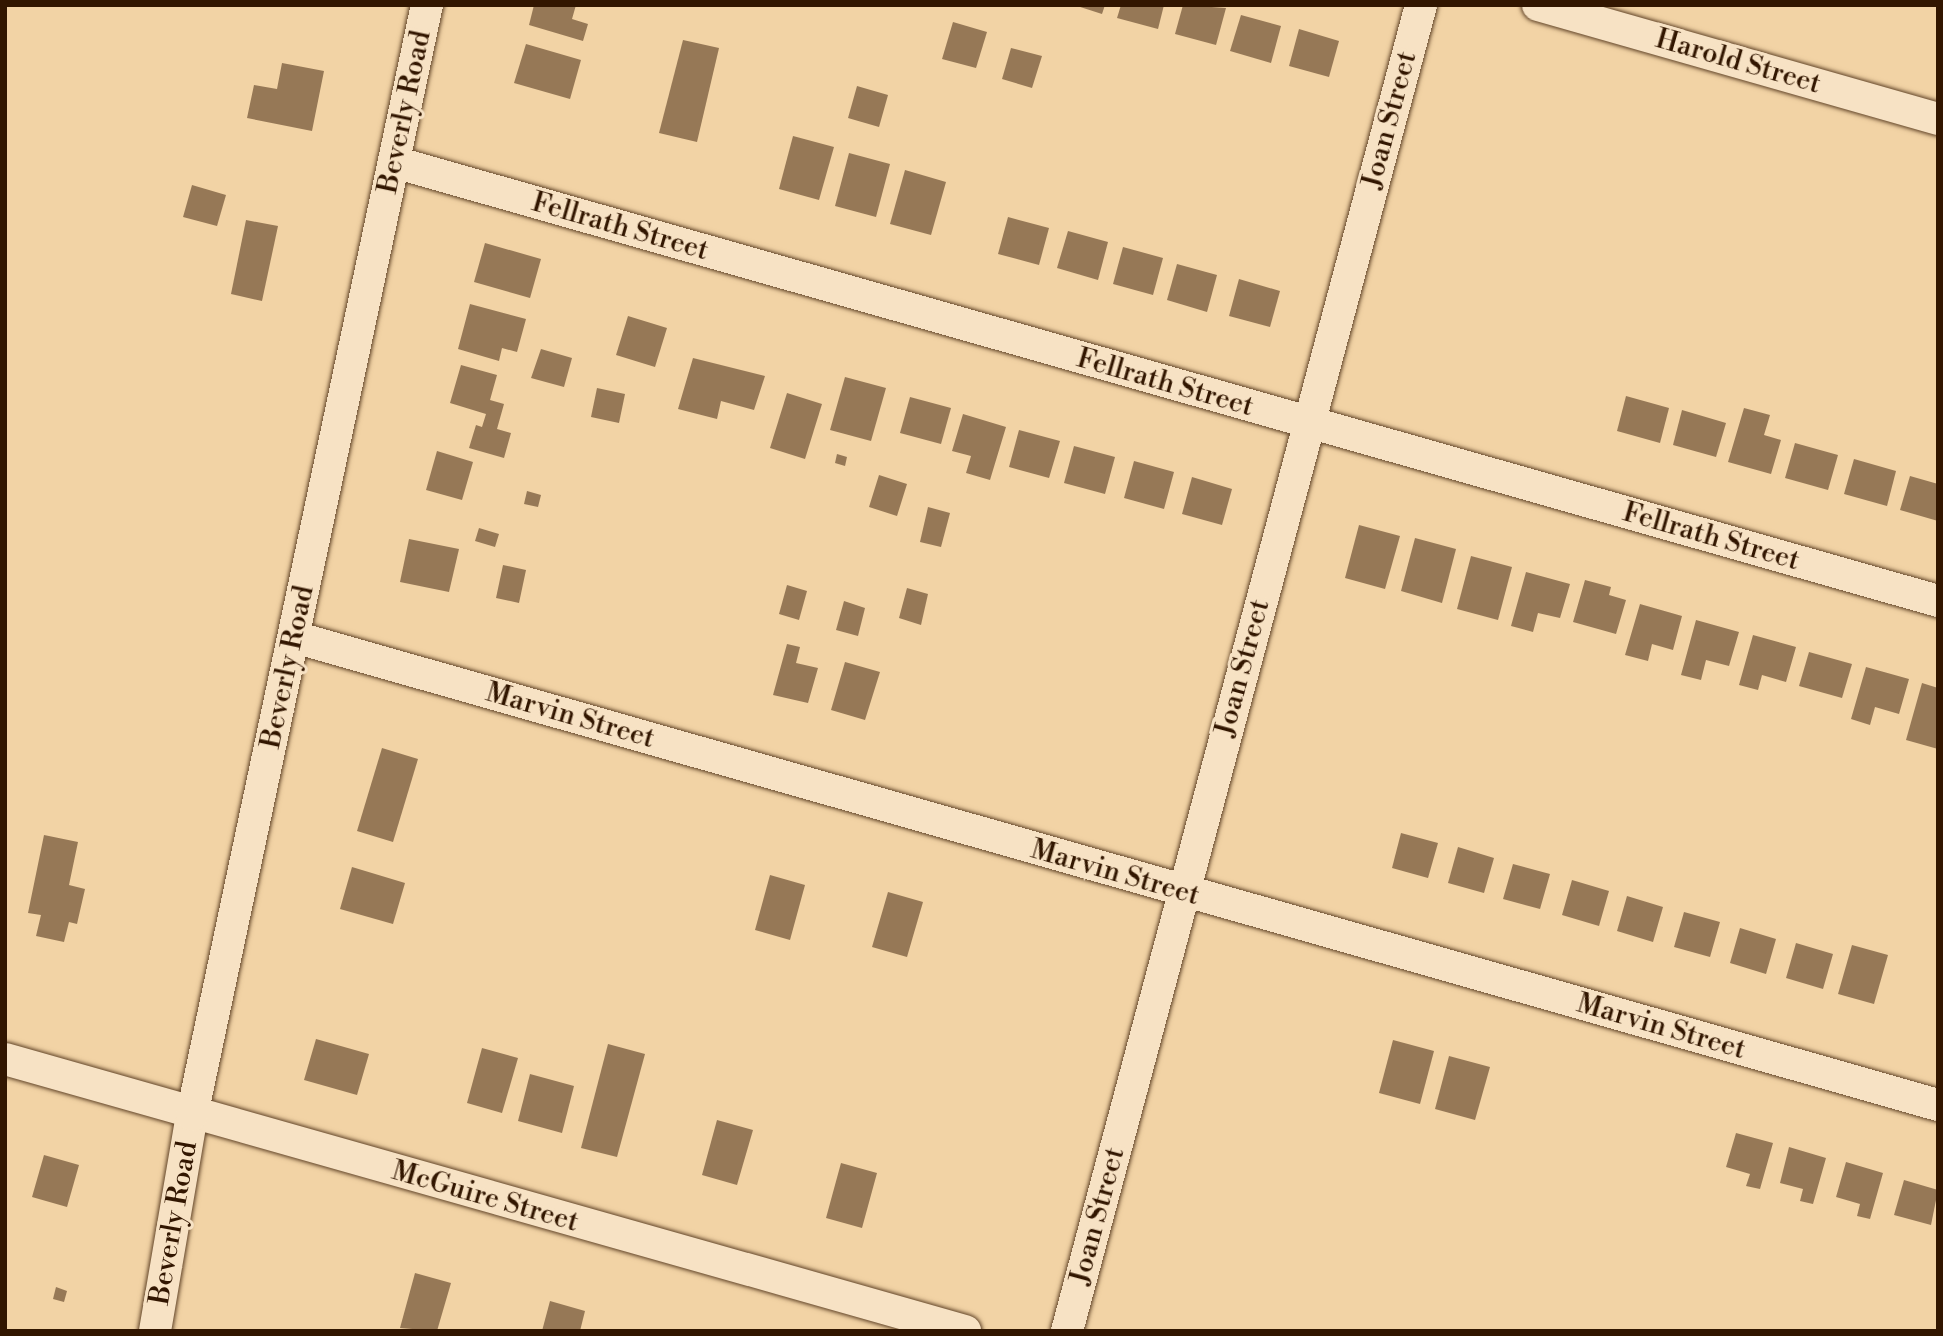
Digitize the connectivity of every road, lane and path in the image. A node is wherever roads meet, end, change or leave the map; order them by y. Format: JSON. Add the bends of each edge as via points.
{"nodes":[{"id":1,"x":427,"y":5,"type":"edge"},
{"id":2,"x":1421,"y":5,"type":"edge"},
{"id":3,"x":1538,"y":5,"type":"edge"},
{"id":4,"x":1938,"y":119,"type":"edge"},
{"id":5,"x":394,"y":162,"type":"junction"},
{"id":6,"x":1308,"y":424,"type":"junction"},
{"id":7,"x":1938,"y":601,"type":"edge"},
{"id":8,"x":294,"y":637,"type":"junction"},
{"id":9,"x":1183,"y":893,"type":"junction"},
{"id":10,"x":5,"y":1059,"type":"edge"},
{"id":11,"x":1938,"y":1105,"type":"edge"},
{"id":12,"x":192,"y":1115,"type":"junction"},
{"id":13,"x":155,"y":1331,"type":"edge"},
{"id":14,"x":965,"y":1331,"type":"edge"},
{"id":15,"x":1067,"y":1331,"type":"edge"}],
"edges":[{"from":1,"to":5,"type":"street","name":"Beverly Road"},
{"from":2,"to":6,"type":"street","name":"Joan Street"},
{"from":3,"to":4,"type":"street","name":"Harold Street"},
{"from":5,"to":6,"type":"street","name":"Fellrath Street"},
{"from":5,"to":8,"type":"street","name":"Beverly Road"},
{"from":6,"to":7,"type":"street","name":"Fellrath Street"},
{"from":6,"to":9,"type":"street","name":"Joan Street"},
{"from":8,"to":9,"type":"street","name":"Marvin Street"},
{"from":8,"to":12,"type":"street","name":"Beverly Road"},
{"from":9,"to":11,"type":"street","name":"Marvin Street"},
{"from":9,"to":15,"type":"street","name":"Joan Street"},
{"from":10,"to":12,"type":"street","name":"McGuire Street"},
{"from":12,"to":13,"type":"street","name":"Beverly Road"},
{"from":12,"to":14,"type":"street","name":"McGuire Street"}]}
